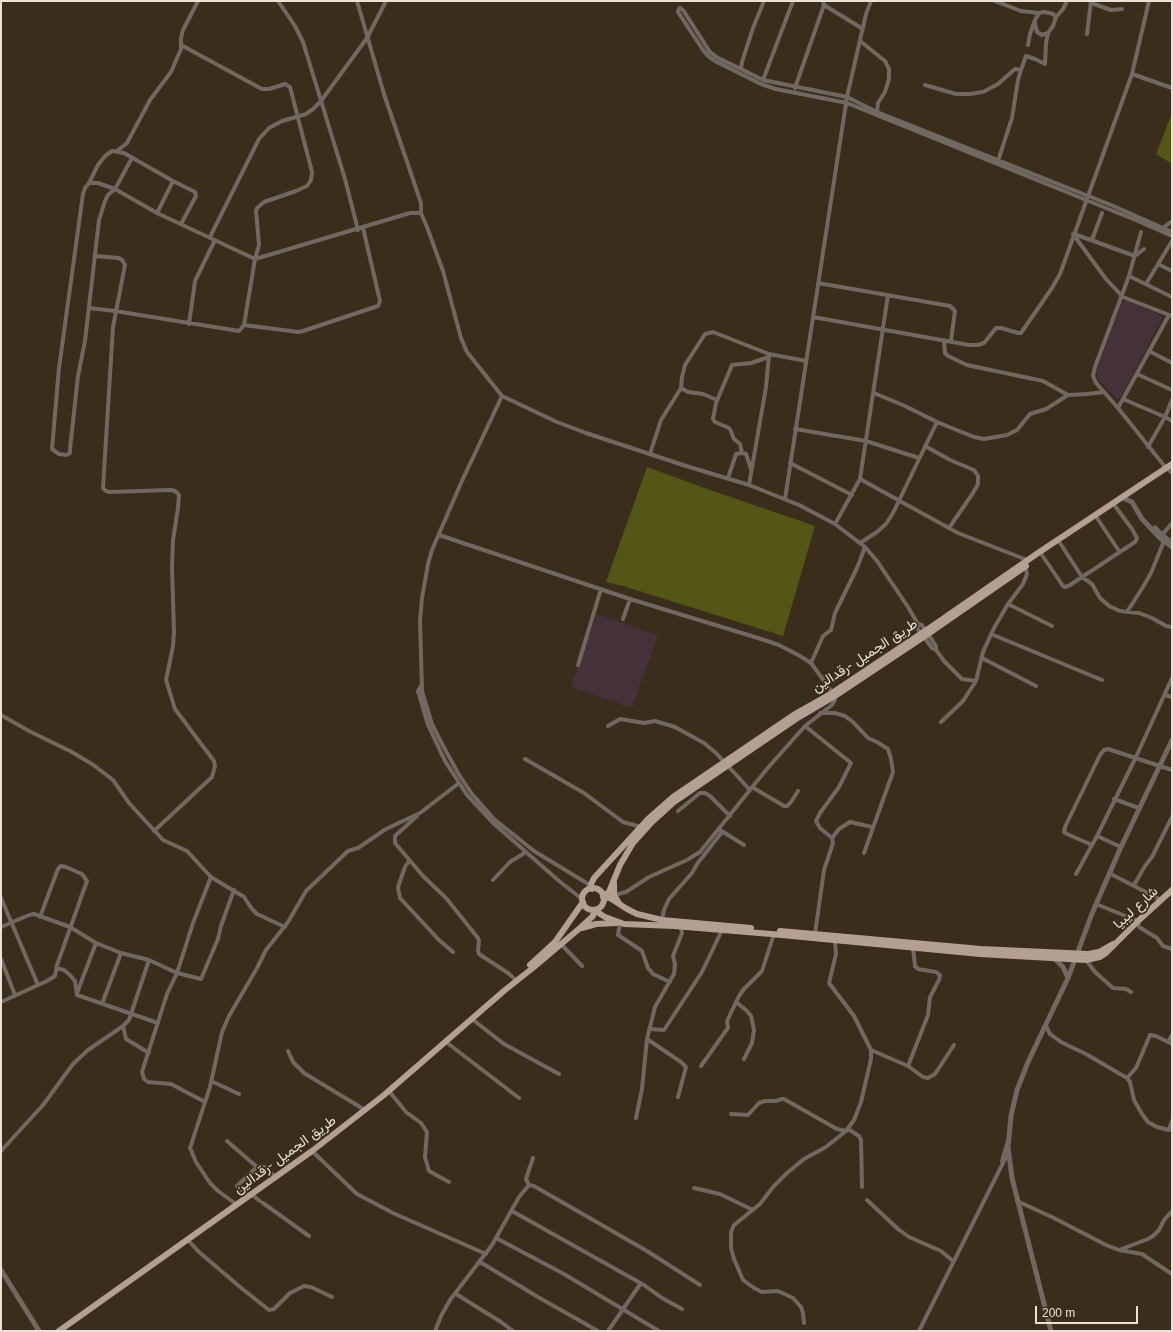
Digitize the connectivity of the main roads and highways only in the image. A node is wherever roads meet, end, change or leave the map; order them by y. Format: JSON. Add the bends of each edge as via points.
{"nodes":[{"id":1,"x":1170,"y":469,"type":"edge"},
{"id":2,"x":1128,"y":496,"type":"junction"},
{"id":3,"x":1026,"y":563,"type":"junction"},
{"id":4,"x":725,"y":764,"type":"junction"},
{"id":5,"x":614,"y":879,"type":"junction"},
{"id":6,"x":590,"y":889,"type":"junction"},
{"id":7,"x":1172,"y":890,"type":"edge"},
{"id":8,"x":603,"y":897,"type":"junction"},
{"id":9,"x":582,"y":900,"type":"junction"},
{"id":10,"x":621,"y":906,"type":"junction"},
{"id":11,"x":594,"y":910,"type":"junction"},
{"id":12,"x":622,"y":924,"type":"junction"},
{"id":13,"x":676,"y":925,"type":"junction"},
{"id":14,"x":580,"y":928,"type":"junction"},
{"id":15,"x":1117,"y":943,"type":"junction"},
{"id":16,"x":1076,"y":956,"type":"junction"},
{"id":17,"x":515,"y":981,"type":"junction"},
{"id":18,"x":59,"y":1331,"type":"edge"}],
"edges":[{"from":1,"to":2,"type":"main road","name":"طريق الجميل -رقدالين"},
{"from":2,"to":3,"type":"main road","name":"طريق الجميل -رقدالين"},
{"from":2,"to":3,"type":"main road","name":"طريق الجميل -رقدالين","via":[[1042,555]]},
{"from":3,"to":4,"type":"main road","name":"طريق الجميل -رقدالين","via":[[834,694],[795,714]]},
{"from":4,"to":5,"type":"main road","name":"طريق الجميل -رقدالين","via":[[652,822],[633,843]]},
{"from":4,"to":6,"type":"main road","name":"طريق الجميل -رقدالين","via":[[673,797],[641,827],[593,880]]},
{"from":5,"to":8,"type":"main road","name":"طريق الجميل -رقدالين","via":[[609,892]]},
{"from":5,"to":10,"type":"main road","via":[[614,895]]},
{"from":6,"to":8,"type":"main road","via":[[598,890]]},
{"from":6,"to":9,"type":"main road","via":[[584,893]]},
{"from":7,"to":15,"type":"main road","name":"شارع ليبيا"},
{"from":8,"to":10,"type":"main road","via":[[610,898]]},
{"from":8,"to":11,"type":"main road","via":[[601,905]]},
{"from":9,"to":11,"type":"main road","via":[[588,908]]},
{"from":9,"to":17,"type":"main road","via":[[555,942]]},
{"from":10,"to":13,"type":"main road","via":[[637,914]]},
{"from":11,"to":12,"type":"main road"},
{"from":11,"to":14,"type":"main road","via":[[592,917]]},
{"from":12,"to":13,"type":"main road"},
{"from":12,"to":14,"type":"main road","via":[[602,923]]},
{"from":13,"to":16,"type":"main road"},
{"from":13,"to":16,"type":"main road","via":[[980,954],[1054,958]]},
{"from":14,"to":17,"type":"main road"},
{"from":15,"to":16,"type":"main road","via":[[1093,954]]},
{"from":15,"to":16,"type":"main road","name":"شارع ليبيا","via":[[1100,957],[1086,960]]},
{"from":17,"to":18,"type":"main road","name":"طريق الجميل -رقدالين","via":[[389,1091],[312,1151]]}]}
